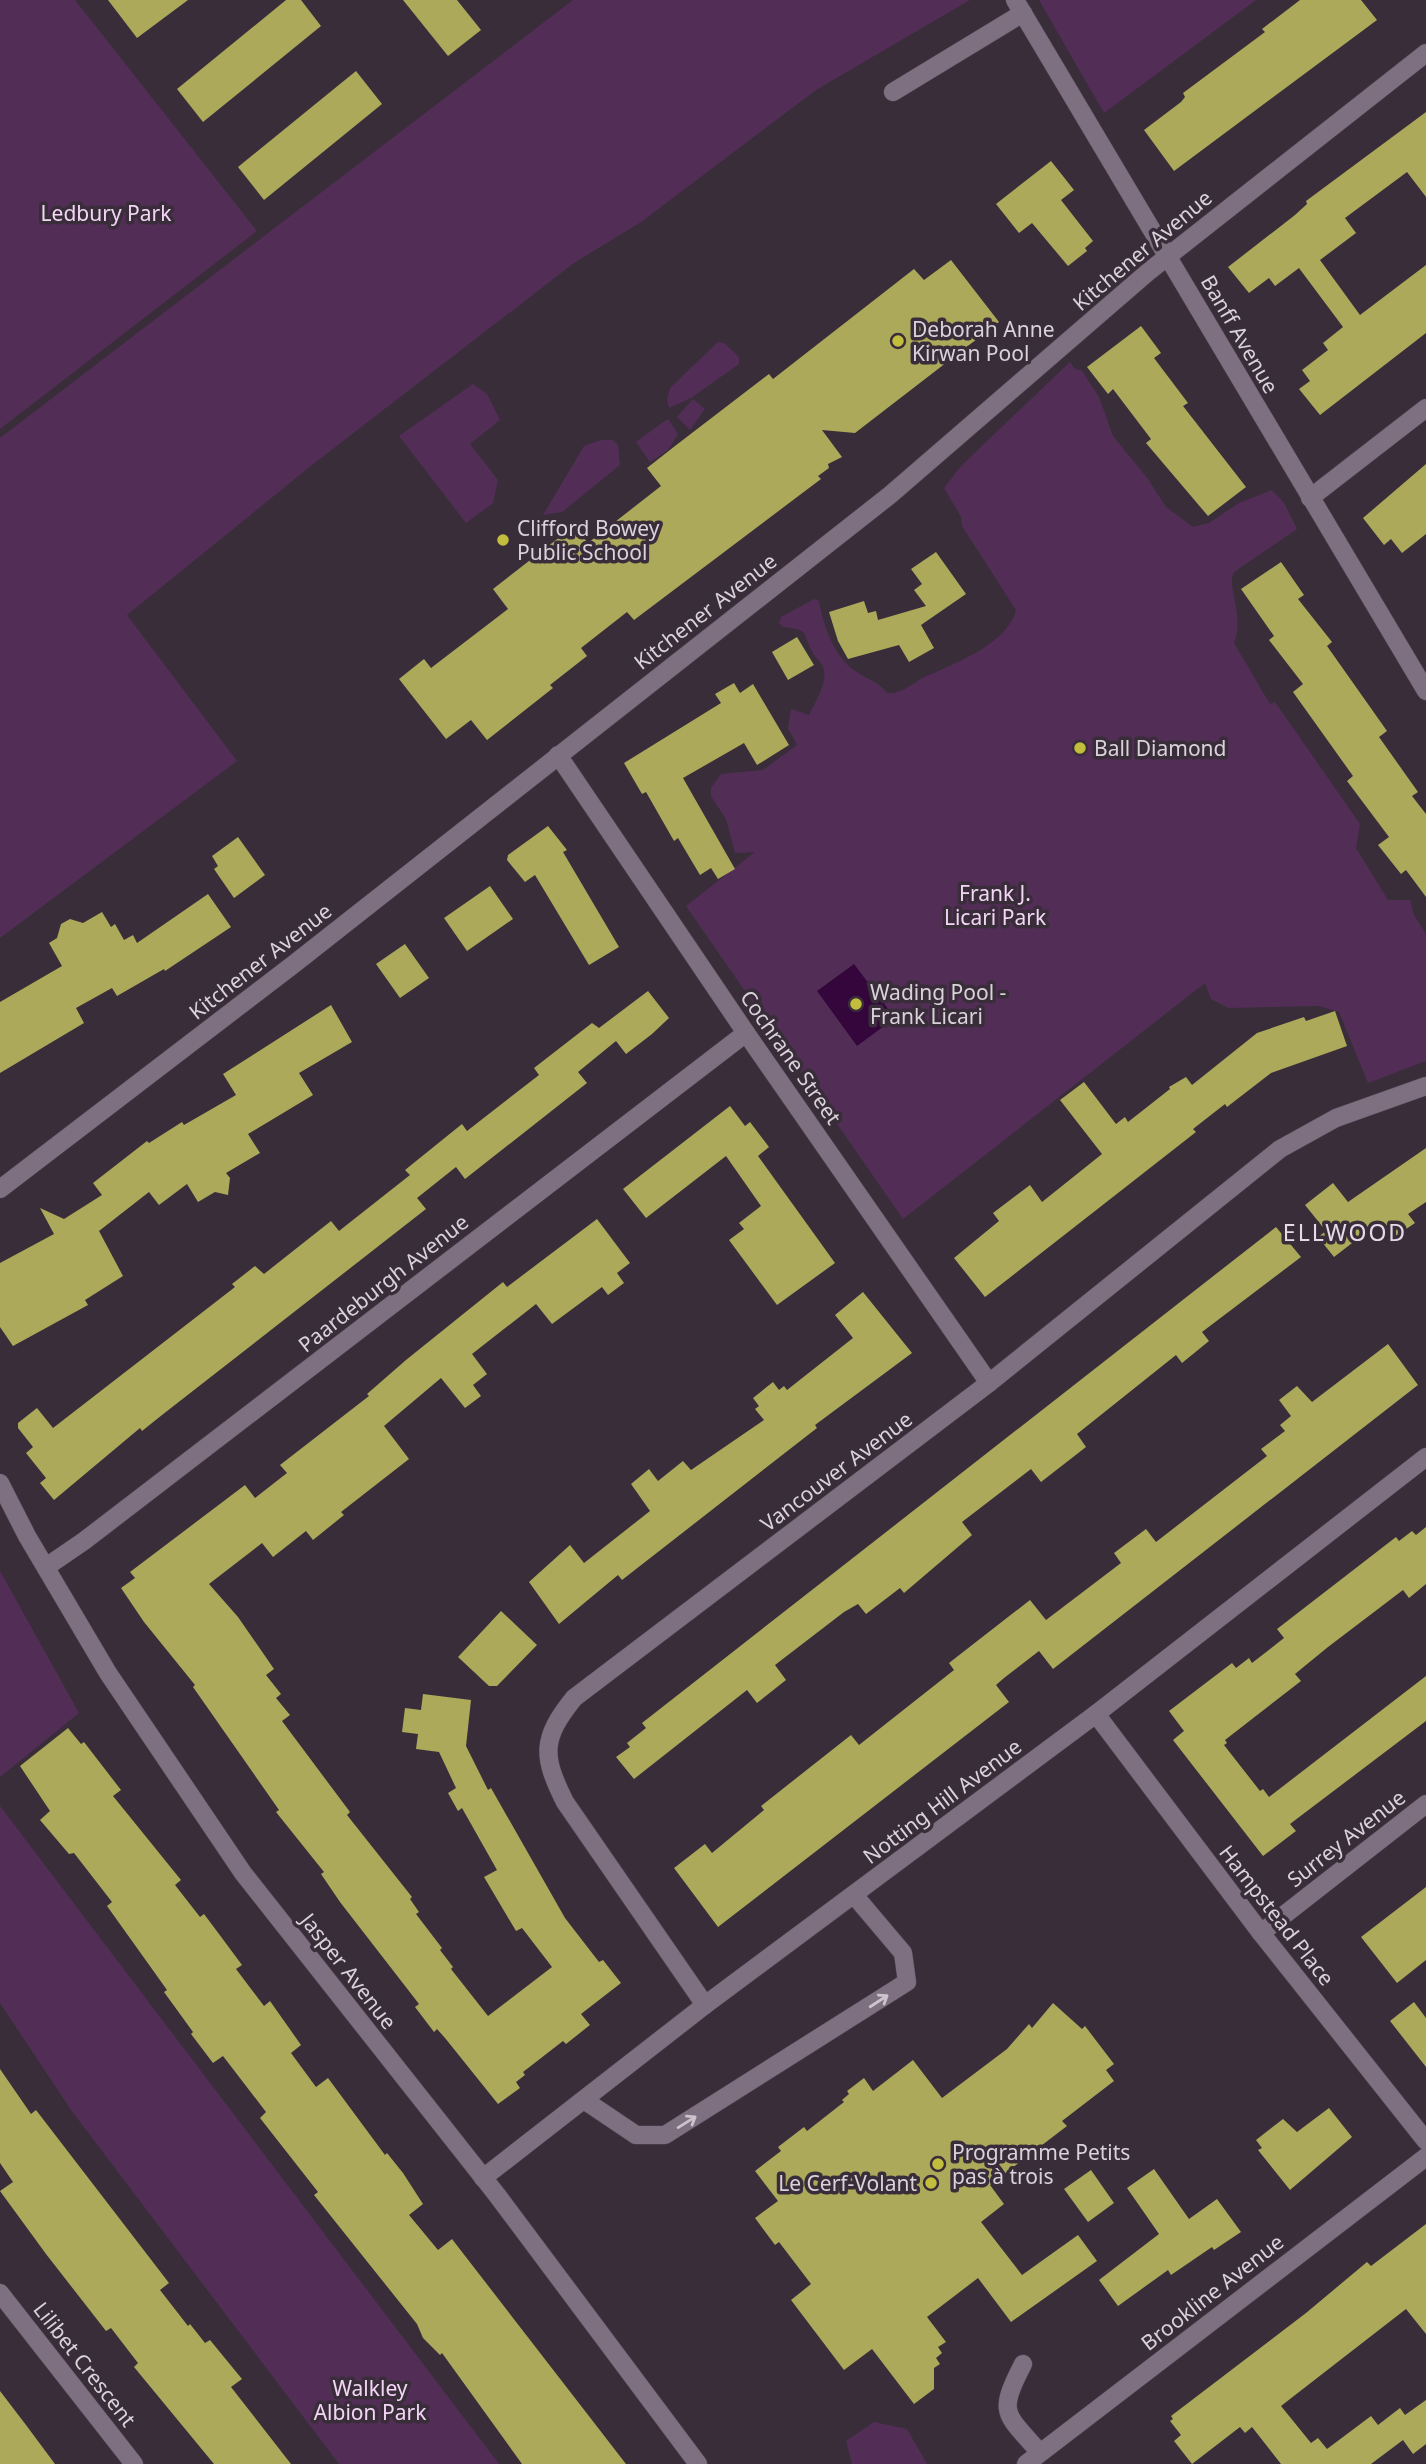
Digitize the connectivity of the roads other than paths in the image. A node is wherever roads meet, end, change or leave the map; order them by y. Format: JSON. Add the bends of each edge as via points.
{"nodes":[{"id":1,"x":1019,"y":7,"type":"edge"},
{"id":2,"x":1426,"y":53,"type":"edge"},
{"id":3,"x":893,"y":92,"type":"dead end"},
{"id":4,"x":1168,"y":256,"type":"junction"},
{"id":5,"x":1426,"y":408,"type":"edge"},
{"id":6,"x":1310,"y":498,"type":"junction"},
{"id":7,"x":1426,"y":691,"type":"edge"},
{"id":8,"x":558,"y":755,"type":"junction"},
{"id":9,"x":746,"y":1033,"type":"junction"},
{"id":10,"x":1426,"y":1086,"type":"edge"},
{"id":11,"x":0,"y":1189,"type":"edge"},
{"id":12,"x":989,"y":1383,"type":"junction"},
{"id":13,"x":1426,"y":1457,"type":"edge"},
{"id":14,"x":0,"y":1483,"type":"edge"},
{"id":15,"x":46,"y":1567,"type":"junction"},
{"id":16,"x":1096,"y":1714,"type":"junction"},
{"id":17,"x":1426,"y":1804,"type":"edge"},
{"id":18,"x":854,"y":1895,"type":"junction"},
{"id":19,"x":1261,"y":1933,"type":"junction"},
{"id":20,"x":705,"y":2005,"type":"junction"},
{"id":21,"x":584,"y":2100,"type":"junction"},
{"id":22,"x":1426,"y":2141,"type":"edge"},
{"id":23,"x":1426,"y":2157,"type":"edge"},
{"id":24,"x":483,"y":2178,"type":"junction"},
{"id":25,"x":0,"y":2293,"type":"edge"},
{"id":26,"x":1023,"y":2364,"type":"dead end"},
{"id":27,"x":1033,"y":2459,"type":"edge"},
{"id":28,"x":134,"y":2464,"type":"edge"},
{"id":29,"x":698,"y":2464,"type":"edge"}],
"edges":[{"from":1,"to":3,"type":"street"},
{"from":1,"to":4,"type":"street","name":"Banff Avenue"},
{"from":2,"to":4,"type":"street","name":"Kitchener Avenue"},
{"from":4,"to":6,"type":"street","name":"Banff Avenue"},
{"from":4,"to":8,"type":"street","name":"Kitchener Avenue","via":[[890,495]]},
{"from":5,"to":6,"type":"street"},
{"from":6,"to":7,"type":"street","name":"Banff Avenue"},
{"from":8,"to":9,"type":"street","name":"Cochrane Street"},
{"from":8,"to":11,"type":"street","name":"Kitchener Avenue"},
{"from":9,"to":12,"type":"street","name":"Cochrane Street"},
{"from":9,"to":15,"type":"street","name":"Paardeburgh Avenue"},
{"from":10,"to":12,"type":"street","name":"Vancouver Avenue","via":[[1336,1118],[1280,1149]]},
{"from":12,"to":20,"type":"street","name":"Vancouver Avenue","via":[[574,1698],[556,1720],[547,1744],[549,1770],[565,1802]]},
{"from":13,"to":16,"type":"street","name":"Notting Hill Avenue"},
{"from":14,"to":15,"type":"street","name":"Jasper Avenue"},
{"from":15,"to":24,"type":"street","name":"Jasper Avenue","via":[[108,1673],[243,1873]]},
{"from":16,"to":18,"type":"street","name":"Notting Hill Avenue"},
{"from":16,"to":19,"type":"street","name":"Hampstead Place"},
{"from":17,"to":19,"type":"street","name":"Surrey Avenue"},
{"from":18,"to":20,"type":"street","name":"Notting Hill Avenue"},
{"from":21,"to":18,"type":"street","one_way":true,"via":[[636,2135],[665,2135],[907,1982],[903,1953]]},
{"from":19,"to":22,"type":"street","name":"Hampstead Place"},
{"from":20,"to":21,"type":"street","name":"Notting Hill Avenue"},
{"from":21,"to":24,"type":"street","name":"Notting Hill Avenue"},
{"from":23,"to":27,"type":"street","name":"Brookline Avenue"},
{"from":24,"to":29,"type":"street","name":"Jasper Avenue"},
{"from":25,"to":28,"type":"street","name":"Lilibet Crescent"},
{"from":26,"to":27,"type":"street","via":[[1006,2398],[1010,2418]]}]}
